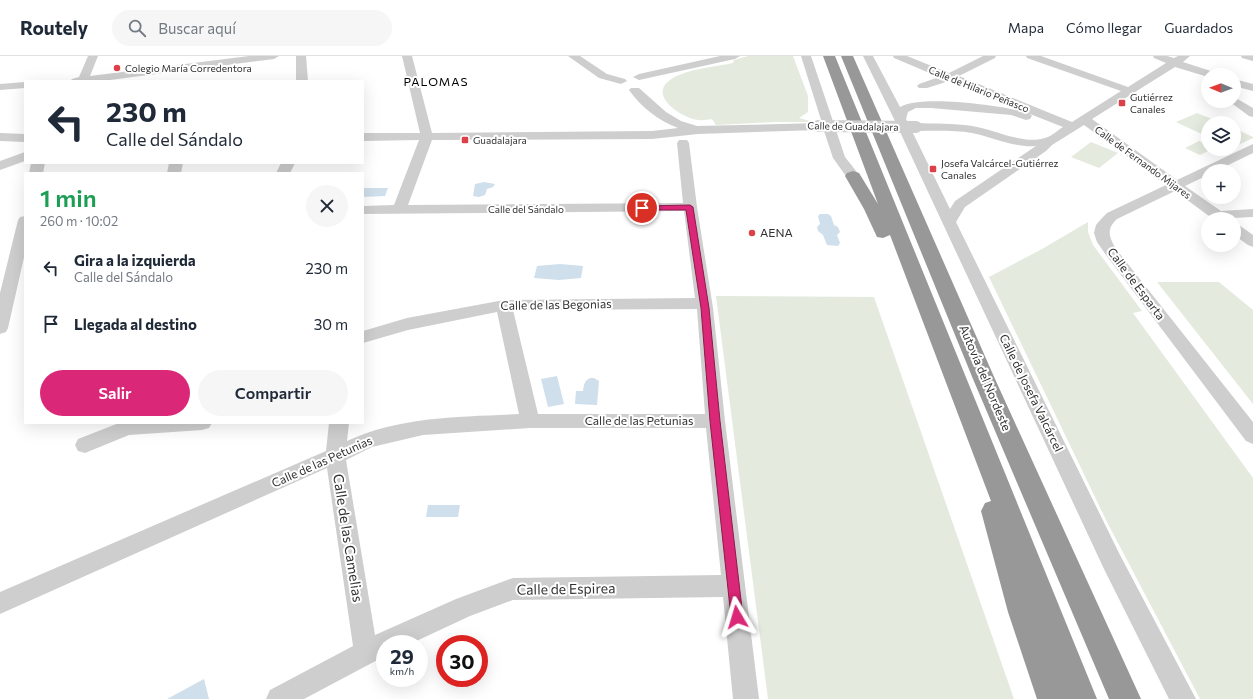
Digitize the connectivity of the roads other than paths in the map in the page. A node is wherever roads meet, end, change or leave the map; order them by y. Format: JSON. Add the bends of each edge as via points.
{"nodes":[{"id":1,"x":93,"y":56,"type":"edge"},
{"id":2,"x":274,"y":56,"type":"edge"},
{"id":3,"x":301,"y":56,"type":"edge"},
{"id":4,"x":407,"y":56,"type":"edge"},
{"id":5,"x":573,"y":56,"type":"edge"},
{"id":6,"x":735,"y":56,"type":"edge"},
{"id":7,"x":803,"y":56,"type":"edge"},
{"id":8,"x":806,"y":56,"type":"edge"},
{"id":9,"x":829,"y":56,"type":"edge"},
{"id":10,"x":847,"y":56,"type":"edge"},
{"id":11,"x":868,"y":56,"type":"edge"},
{"id":12,"x":874,"y":56,"type":"edge"},
{"id":13,"x":898,"y":56,"type":"edge"},
{"id":14,"x":991,"y":56,"type":"edge"},
{"id":15,"x":1031,"y":56,"type":"edge"},
{"id":16,"x":1158,"y":56,"type":"edge"},
{"id":17,"x":1184,"y":56,"type":"edge"},
{"id":18,"x":1246,"y":56,"type":"edge"},
{"id":19,"x":1253,"y":58,"type":"edge"},
{"id":20,"x":1174,"y":62,"type":"junction"},
{"id":21,"x":196,"y":65,"type":"edge"},
{"id":22,"x":810,"y":68,"type":"junction"},
{"id":23,"x":1189,"y":68,"type":"junction"},
{"id":24,"x":1201,"y":72,"type":"edge"},
{"id":25,"x":949,"y":77,"type":"junction"},
{"id":26,"x":1201,"y":77,"type":"edge"},
{"id":27,"x":644,"y":79,"type":"junction"},
{"id":28,"x":79,"y":80,"type":"edge"},
{"id":29,"x":302,"y":80,"type":"edge"},
{"id":30,"x":621,"y":81,"type":"junction"},
{"id":31,"x":1241,"y":84,"type":"edge"},
{"id":32,"x":24,"y":85,"type":"edge"},
{"id":33,"x":882,"y":85,"type":"junction"},
{"id":34,"x":923,"y":86,"type":"dead end"},
{"id":35,"x":0,"y":87,"type":"edge"},
{"id":36,"x":1253,"y":88,"type":"edge"},
{"id":37,"x":635,"y":90,"type":"junction"},
{"id":38,"x":1130,"y":91,"type":"junction"},
{"id":39,"x":1241,"y":105,"type":"edge"},
{"id":40,"x":1253,"y":113,"type":"edge"},
{"id":41,"x":900,"y":119,"type":"junction"},
{"id":42,"x":671,"y":120,"type":"junction"},
{"id":43,"x":1079,"y":123,"type":"junction"},
{"id":44,"x":698,"y":130,"type":"junction"},
{"id":45,"x":658,"y":135,"type":"junction"},
{"id":46,"x":1048,"y":135,"type":"junction"},
{"id":47,"x":0,"y":137,"type":"edge"},
{"id":48,"x":364,"y":137,"type":"edge"},
{"id":49,"x":427,"y":137,"type":"junction"},
{"id":50,"x":24,"y":138,"type":"edge"},
{"id":51,"x":683,"y":142,"type":"dead end"},
{"id":52,"x":1253,"y":148,"type":"edge"},
{"id":53,"x":24,"y":156,"type":"edge"},
{"id":54,"x":0,"y":166,"type":"edge"},
{"id":55,"x":853,"y":176,"type":"joint"},
{"id":56,"x":1175,"y":186,"type":"junction"},
{"id":57,"x":690,"y":207,"type":"junction"},
{"id":58,"x":400,"y":209,"type":"junction"},
{"id":59,"x":364,"y":210,"type":"edge"},
{"id":60,"x":1212,"y":212,"type":"edge"},
{"id":61,"x":1253,"y":213,"type":"edge"},
{"id":62,"x":1241,"y":215,"type":"edge"},
{"id":63,"x":949,"y":222,"type":"junction"},
{"id":64,"x":24,"y":225,"type":"edge"},
{"id":65,"x":1241,"y":233,"type":"edge"},
{"id":66,"x":1253,"y":242,"type":"edge"},
{"id":67,"x":12,"y":281,"type":"edge"},
{"id":68,"x":704,"y":303,"type":"junction"},
{"id":69,"x":504,"y":304,"type":"junction"},
{"id":70,"x":0,"y":328,"type":"edge"},
{"id":71,"x":364,"y":337,"type":"edge"},
{"id":72,"x":948,"y":361,"type":"junction"},
{"id":73,"x":960,"y":393,"type":"junction"},
{"id":74,"x":530,"y":421,"type":"junction"},
{"id":75,"x":715,"y":421,"type":"junction"},
{"id":76,"x":187,"y":424,"type":"edge"},
{"id":77,"x":339,"y":424,"type":"edge"},
{"id":78,"x":1253,"y":436,"type":"edge"},
{"id":79,"x":85,"y":445,"type":"dead end"},
{"id":80,"x":335,"y":456,"type":"junction"},
{"id":81,"x":733,"y":586,"type":"junction"},
{"id":82,"x":0,"y":603,"type":"edge"},
{"id":83,"x":366,"y":652,"type":"junction"},
{"id":84,"x":279,"y":699,"type":"edge"},
{"id":85,"x":746,"y":699,"type":"edge"},
{"id":86,"x":1053,"y":699,"type":"edge"},
{"id":87,"x":1081,"y":699,"type":"edge"},
{"id":88,"x":1125,"y":699,"type":"edge"},
{"id":89,"x":1183,"y":699,"type":"edge"}],
"edges":[{"from":1,"to":28,"type":"street"},
{"from":2,"to":21,"type":"street"},
{"from":3,"to":29,"type":"street"},
{"from":4,"to":49,"type":"street"},
{"from":5,"to":30,"type":"street","via":[[603,76]]},
{"from":6,"to":27,"type":"street","via":[[673,69]]},
{"from":7,"to":22,"type":"street"},
{"from":8,"to":22,"type":"street"},
{"from":9,"to":72,"type":"highway"},
{"from":10,"to":88,"type":"highway","name":"Autovía del Nordeste","via":[[1070,577]]},
{"from":11,"to":33,"type":"street","name":"Calle de Josefa Valcárcel"},
{"from":12,"to":33,"type":"street","name":"Calle de Josefa Valcárcel","via":[[880,68]]},
{"from":13,"to":25,"type":"street","name":"Calle de Hilario Peñasco"},
{"from":14,"to":25,"type":"street"},
{"from":15,"to":38,"type":"street"},
{"from":16,"to":20,"type":"street"},
{"from":17,"to":20,"type":"street"},
{"from":18,"to":19,"type":"street"},
{"from":20,"to":23,"type":"street"},
{"from":20,"to":38,"type":"street"},
{"from":21,"to":28,"type":"street"},
{"from":22,"to":55,"type":"street","via":[[839,158]]},
{"from":23,"to":24,"type":"street"},
{"from":23,"to":26,"type":"street"},
{"from":25,"to":34,"type":"street"},
{"from":25,"to":43,"type":"street","name":"Calle de Hilario Peñasco","via":[[1038,112]]},
{"from":27,"to":30,"type":"street","via":[[632,77]]},
{"from":27,"to":37,"type":"street","via":[[648,86]]},
{"from":30,"to":37,"type":"street","via":[[622,87]]},
{"from":31,"to":36,"type":"street"},
{"from":32,"to":35,"type":"street"},
{"from":33,"to":41,"type":"street","name":"Calle de Josefa Valcárcel"},
{"from":37,"to":42,"type":"street","via":[[645,102]]},
{"from":38,"to":43,"type":"street"},
{"from":39,"to":40,"type":"street"},
{"from":41,"to":46,"type":"street","via":[[902,110],[908,106],[930,104],[1012,112],[1029,116],[1040,123]]},
{"from":41,"to":63,"type":"street","name":"Calle de Josefa Valcárcel"},
{"from":42,"to":44,"type":"street","via":[[683,127]]},
{"from":42,"to":45,"type":"street","via":[[668,130]]},
{"from":43,"to":46,"type":"street"},
{"from":43,"to":56,"type":"street","name":"Calle de Fernando Mijares"},
{"from":44,"to":45,"type":"street","name":"Calle de Guadalajara"},
{"from":44,"to":46,"type":"street","name":"Calle de Guadalajara","bridge":true,"via":[[818,126],[960,128],[1031,143]]},
{"from":45,"to":49,"type":"street","name":"Calle de Guadalajara"},
{"from":46,"to":63,"type":"street","via":[[1042,148],[960,204]]},
{"from":47,"to":50,"type":"street"},
{"from":48,"to":49,"type":"street","name":"Calle de Guadalajara"},
{"from":49,"to":58,"type":"street"},
{"from":51,"to":57,"type":"street"},
{"from":52,"to":56,"type":"street","name":"Calle de Esparta"},
{"from":53,"to":54,"type":"street"},
{"from":55,"to":72,"type":"highway","via":[[873,209],[898,269]]},
{"from":56,"to":60,"type":"street","name":"Calle de Fernando Mijares"},
{"from":56,"to":78,"type":"street","name":"Calle de Esparta","via":[[1112,216],[1101,230],[1103,239]]},
{"from":57,"to":58,"type":"street","name":"Calle del Sándalo"},
{"from":57,"to":68,"type":"street"},
{"from":58,"to":59,"type":"street","name":"Calle del Sándalo"},
{"from":61,"to":62,"type":"street"},
{"from":63,"to":89,"type":"street","name":"Calle de Josefa Valcárcel","via":[[1112,562]]},
{"from":64,"to":67,"type":"street"},
{"from":65,"to":66,"type":"street"},
{"from":67,"to":70,"type":"street"},
{"from":68,"to":69,"type":"street","name":"Calle de las Begonias"},
{"from":68,"to":75,"type":"street"},
{"from":69,"to":71,"type":"street","name":"Calle de las Begonias","via":[[407,324]]},
{"from":69,"to":74,"type":"street"},
{"from":72,"to":73,"type":"highway"},
{"from":73,"to":86,"type":"highway","via":[[1022,612]]},
{"from":73,"to":87,"type":"highway"},
{"from":74,"to":75,"type":"street","name":"Calle de las Petunias"},
{"from":74,"to":80,"type":"street","name":"Calle de las Petunias","via":[[423,427],[368,440]]},
{"from":75,"to":81,"type":"street"},
{"from":76,"to":79,"type":"street","via":[[126,428]]},
{"from":77,"to":80,"type":"street","name":"Calle de las Camelias"},
{"from":80,"to":82,"type":"street","name":"Calle de las Petunias"},
{"from":80,"to":83,"type":"street","name":"Calle de las Camelias"},
{"from":81,"to":83,"type":"street","name":"Calle de Espirea","via":[[513,589],[464,607]]},
{"from":81,"to":85,"type":"street"},
{"from":83,"to":84,"type":"street","name":"Calle de Espirea"}]}
